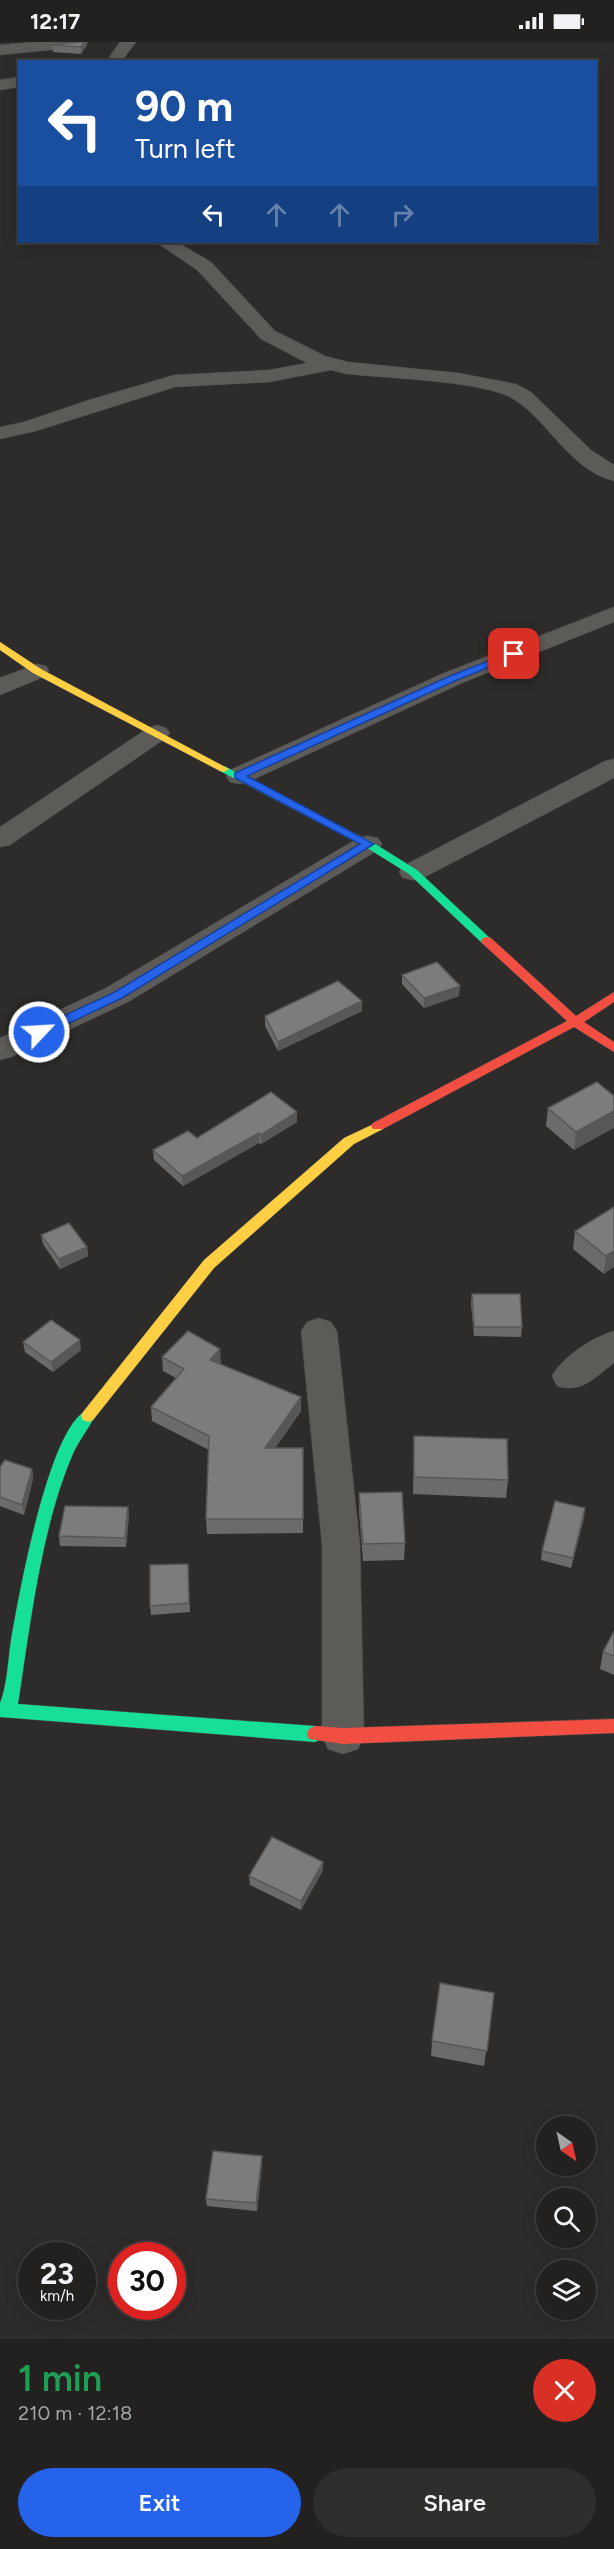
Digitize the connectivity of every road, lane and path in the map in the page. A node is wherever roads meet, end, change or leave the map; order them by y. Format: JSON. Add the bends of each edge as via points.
{"nodes":[{"id":1,"x":80,"y":42,"type":"edge"},
{"id":2,"x":128,"y":42,"type":"edge"},
{"id":3,"x":0,"y":50,"type":"edge"},
{"id":4,"x":115,"y":60,"type":"edge"},
{"id":5,"x":18,"y":82,"type":"edge"},
{"id":6,"x":0,"y":85,"type":"edge"},
{"id":7,"x":167,"y":243,"type":"edge"},
{"id":8,"x":332,"y":364,"type":"junction"},
{"id":9,"x":0,"y":433,"type":"edge"},
{"id":10,"x":614,"y":474,"type":"edge"},
{"id":11,"x":614,"y":614,"type":"edge"},
{"id":12,"x":0,"y":645,"type":"edge"},
{"id":13,"x":37,"y":671,"type":"junction"},
{"id":14,"x":0,"y":687,"type":"edge"},
{"id":15,"x":158,"y":733,"type":"junction"},
{"id":16,"x":614,"y":767,"type":"edge"},
{"id":17,"x":238,"y":776,"type":"junction"},
{"id":18,"x":0,"y":839,"type":"edge"},
{"id":19,"x":368,"y":844,"type":"junction"},
{"id":20,"x":413,"y":872,"type":"junction"},
{"id":21,"x":614,"y":996,"type":"edge"},
{"id":22,"x":575,"y":1022,"type":"junction"},
{"id":23,"x":614,"y":1048,"type":"edge"},
{"id":24,"x":0,"y":1050,"type":"edge"},
{"id":25,"x":319,"y":1331,"type":"dead end"},
{"id":26,"x":614,"y":1344,"type":"edge"},
{"id":27,"x":570,"y":1376,"type":"dead end"},
{"id":28,"x":4,"y":1711,"type":"edge"},
{"id":29,"x":614,"y":1726,"type":"edge"},
{"id":30,"x":343,"y":1736,"type":"junction"}],
"edges":[{"from":1,"to":3,"type":"street"},
{"from":2,"to":4,"type":"street"},
{"from":5,"to":6,"type":"street"},
{"from":7,"to":8,"type":"street","via":[[204,266],[268,335]]},
{"from":8,"to":9,"type":"street","via":[[269,376],[174,381]]},
{"from":8,"to":10,"type":"street","via":[[509,388],[524,396],[583,455]]},
{"from":11,"to":17,"type":"street","via":[[453,678]]},
{"from":12,"to":13,"type":"street"},
{"from":13,"to":14,"type":"street"},
{"from":13,"to":15,"type":"street"},
{"from":15,"to":17,"type":"street"},
{"from":15,"to":18,"type":"street"},
{"from":16,"to":20,"type":"street"},
{"from":17,"to":19,"type":"street"},
{"from":19,"to":20,"type":"street"},
{"from":19,"to":24,"type":"street","via":[[117,995]]},
{"from":20,"to":22,"type":"street"},
{"from":21,"to":22,"type":"street"},
{"from":22,"to":23,"type":"street"},
{"from":22,"to":28,"type":"street","via":[[349,1141],[209,1264],[76,1431],[56,1473],[32,1566]]},
{"from":25,"to":30,"type":"street","via":[[341,1545]]},
{"from":26,"to":27,"type":"street"},
{"from":28,"to":30,"type":"street"},
{"from":29,"to":30,"type":"street"}]}
